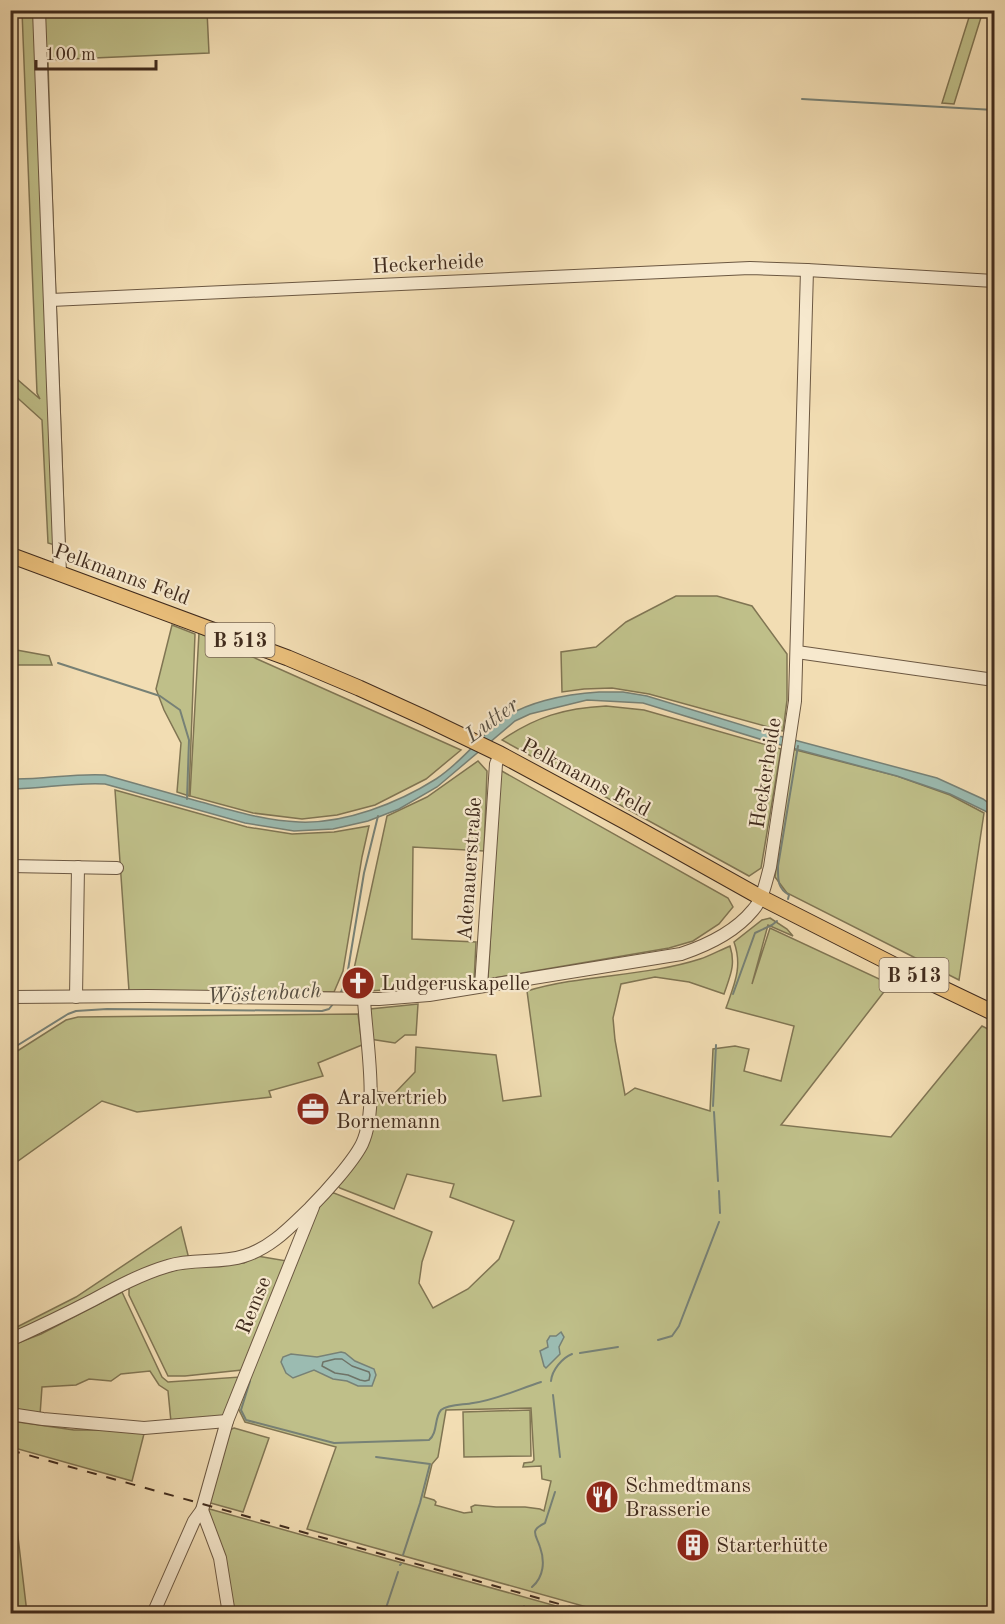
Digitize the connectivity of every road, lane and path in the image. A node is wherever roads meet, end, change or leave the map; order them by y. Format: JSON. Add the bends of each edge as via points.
{"nodes":[{"id":1,"x":39,"y":10,"type":"edge"},
{"id":2,"x":807,"y":270,"type":"junction"},
{"id":3,"x":994,"y":281,"type":"edge"},
{"id":4,"x":51,"y":300,"type":"junction"},
{"id":5,"x":10,"y":555,"type":"edge"},
{"id":6,"x":60,"y":574,"type":"junction"},
{"id":7,"x":797,"y":652,"type":"junction"},
{"id":8,"x":994,"y":680,"type":"edge"},
{"id":9,"x":496,"y":752,"type":"junction"},
{"id":10,"x":10,"y":866,"type":"edge"},
{"id":11,"x":78,"y":867,"type":"junction"},
{"id":12,"x":117,"y":868,"type":"dead end"},
{"id":13,"x":760,"y":897,"type":"junction"},
{"id":14,"x":481,"y":986,"type":"junction"},
{"id":15,"x":10,"y":997,"type":"edge"},
{"id":16,"x":76,"y":997,"type":"junction"},
{"id":17,"x":363,"y":999,"type":"junction"},
{"id":18,"x":994,"y":1013,"type":"edge"},
{"id":19,"x":314,"y":1203,"type":"junction"},
{"id":20,"x":10,"y":1340,"type":"edge"},
{"id":21,"x":10,"y":1414,"type":"edge"},
{"id":22,"x":227,"y":1421,"type":"junction"},
{"id":23,"x":202,"y":1510,"type":"junction"},
{"id":24,"x":153,"y":1614,"type":"edge"},
{"id":25,"x":229,"y":1614,"type":"edge"}],
"edges":[{"from":1,"to":4,"type":"street"},
{"from":2,"to":3,"type":"street","name":"Heckerheide"},
{"from":2,"to":4,"type":"street","name":"Heckerheide","via":[[738,269]]},
{"from":2,"to":7,"type":"street","name":"Heckerheide"},
{"from":4,"to":6,"type":"street"},
{"from":5,"to":6,"type":"main road","name":"Pelkmanns Feld","number":"B 513"},
{"from":6,"to":9,"type":"main road","name":"Pelkmanns Feld","number":"B 513","via":[[288,658]]},
{"from":7,"to":8,"type":"street"},
{"from":7,"to":13,"type":"street","name":"Heckerheide","via":[[792,729],[770,867]]},
{"from":9,"to":13,"type":"main road","name":"Pelkmanns Feld","number":"B 513"},
{"from":9,"to":14,"type":"street","name":"Adenauerstraße"},
{"from":10,"to":11,"type":"street"},
{"from":11,"to":12,"type":"street"},
{"from":11,"to":16,"type":"street"},
{"from":13,"to":14,"type":"street","via":[[754,910],[726,933],[681,954]]},
{"from":13,"to":18,"type":"main road","name":"Pelkmanns Feld","number":"B 513"},
{"from":14,"to":17,"type":"street","via":[[418,996]]},
{"from":15,"to":16,"type":"street"},
{"from":16,"to":17,"type":"street"},
{"from":17,"to":19,"type":"street","via":[[370,1091],[367,1127],[362,1144]]},
{"from":19,"to":20,"type":"street","via":[[263,1249],[242,1257],[171,1264],[142,1274]]},
{"from":19,"to":22,"type":"street","name":"Remse"},
{"from":21,"to":22,"type":"street","via":[[144,1428]]},
{"from":22,"to":23,"type":"street","name":"Remse"},
{"from":23,"to":24,"type":"street","name":"Remse"},
{"from":23,"to":25,"type":"street","via":[[219,1558]]}]}
